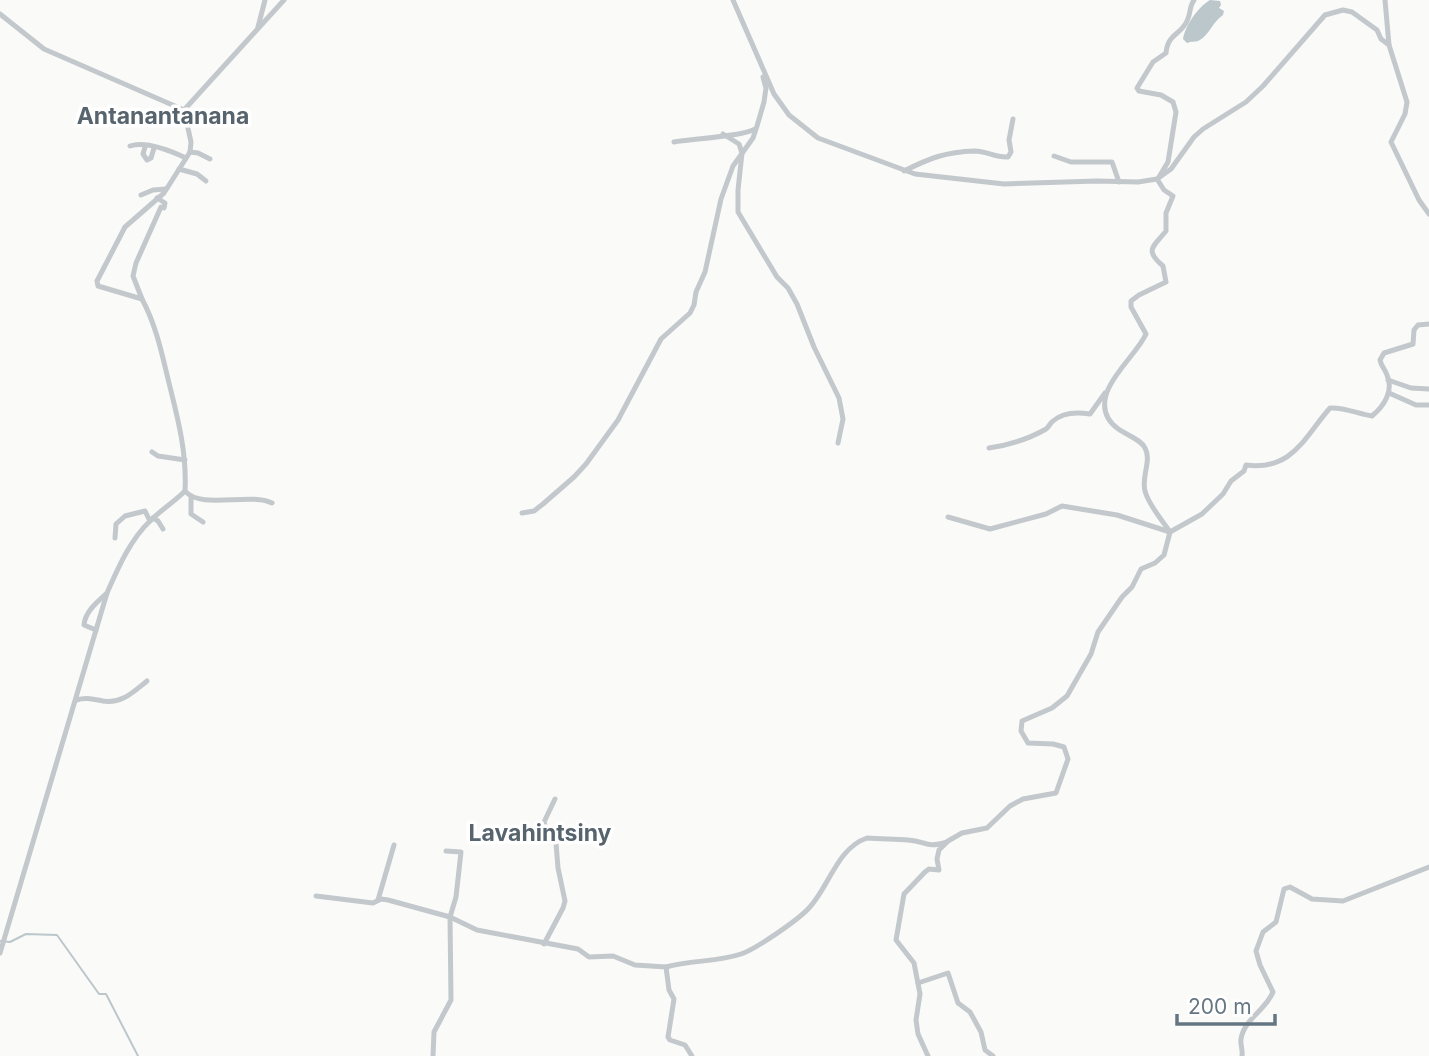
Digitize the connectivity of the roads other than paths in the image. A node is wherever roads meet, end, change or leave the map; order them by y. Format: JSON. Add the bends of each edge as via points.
{"nodes":[{"id":1,"x":265,"y":0,"type":"edge"},
{"id":2,"x":285,"y":0,"type":"edge"},
{"id":3,"x":733,"y":0,"type":"edge"},
{"id":4,"x":1195,"y":0,"type":"edge"},
{"id":5,"x":1385,"y":0,"type":"edge"},
{"id":6,"x":0,"y":14,"type":"edge"},
{"id":7,"x":257,"y":30,"type":"junction"},
{"id":8,"x":1389,"y":45,"type":"junction"},
{"id":9,"x":762,"y":67,"type":"junction"},
{"id":10,"x":774,"y":94,"type":"junction"},
{"id":11,"x":764,"y":102,"type":"junction"},
{"id":12,"x":184,"y":110,"type":"junction"},
{"id":13,"x":1013,"y":119,"type":"dead end"},
{"id":14,"x":757,"y":126,"type":"junction"},
{"id":15,"x":723,"y":134,"type":"junction"},
{"id":16,"x":674,"y":142,"type":"dead end"},
{"id":17,"x":130,"y":146,"type":"dead end"},
{"id":18,"x":145,"y":147,"type":"junction"},
{"id":19,"x":154,"y":148,"type":"junction"},
{"id":20,"x":742,"y":153,"type":"junction"},
{"id":21,"x":188,"y":155,"type":"junction"},
{"id":22,"x":1054,"y":156,"type":"dead end"},
{"id":23,"x":210,"y":159,"type":"dead end"},
{"id":24,"x":179,"y":169,"type":"junction"},
{"id":25,"x":904,"y":171,"type":"junction"},
{"id":26,"x":1157,"y":179,"type":"junction"},
{"id":27,"x":206,"y":181,"type":"dead end"},
{"id":28,"x":1119,"y":182,"type":"junction"},
{"id":29,"x":166,"y":189,"type":"junction"},
{"id":30,"x":141,"y":195,"type":"dead end"},
{"id":31,"x":157,"y":198,"type":"junction"},
{"id":32,"x":1429,"y":214,"type":"edge"},
{"id":33,"x":142,"y":299,"type":"junction"},
{"id":34,"x":1429,"y":324,"type":"edge"},
{"id":35,"x":1388,"y":380,"type":"junction"},
{"id":36,"x":1429,"y":389,"type":"edge"},
{"id":37,"x":1107,"y":390,"type":"junction"},
{"id":38,"x":1390,"y":393,"type":"junction"},
{"id":39,"x":1429,"y":405,"type":"edge"},
{"id":40,"x":1090,"y":414,"type":"junction"},
{"id":41,"x":1107,"y":416,"type":"junction"},
{"id":42,"x":838,"y":443,"type":"dead end"},
{"id":43,"x":989,"y":448,"type":"dead end"},
{"id":44,"x":152,"y":452,"type":"dead end"},
{"id":45,"x":185,"y":460,"type":"junction"},
{"id":46,"x":185,"y":491,"type":"junction"},
{"id":47,"x":191,"y":497,"type":"junction"},
{"id":48,"x":272,"y":503,"type":"dead end"},
{"id":49,"x":522,"y":513,"type":"dead end"},
{"id":50,"x":948,"y":517,"type":"dead end"},
{"id":51,"x":152,"y":519,"type":"junction"},
{"id":52,"x":203,"y":522,"type":"dead end"},
{"id":53,"x":163,"y":529,"type":"dead end"},
{"id":54,"x":1170,"y":532,"type":"junction"},
{"id":55,"x":115,"y":538,"type":"dead end"},
{"id":56,"x":107,"y":593,"type":"junction"},
{"id":57,"x":96,"y":630,"type":"junction"},
{"id":58,"x":147,"y":681,"type":"dead end"},
{"id":59,"x":76,"y":700,"type":"junction"},
{"id":60,"x":555,"y":799,"type":"dead end"},
{"id":61,"x":948,"y":841,"type":"junction"},
{"id":62,"x":394,"y":845,"type":"dead end"},
{"id":63,"x":446,"y":850,"type":"dead end"},
{"id":64,"x":1429,"y":867,"type":"edge"},
{"id":65,"x":316,"y":896,"type":"dead end"},
{"id":66,"x":378,"y":900,"type":"junction"},
{"id":67,"x":450,"y":917,"type":"junction"},
{"id":68,"x":544,"y":944,"type":"junction"},
{"id":69,"x":0,"y":953,"type":"edge"},
{"id":70,"x":666,"y":967,"type":"junction"},
{"id":71,"x":918,"y":983,"type":"junction"},
{"id":72,"x":433,"y":1056,"type":"edge"},
{"id":73,"x":692,"y":1056,"type":"edge"},
{"id":74,"x":929,"y":1056,"type":"edge"},
{"id":75,"x":993,"y":1056,"type":"edge"},
{"id":76,"x":1242,"y":1056,"type":"edge"}],
"edges":[{"from":1,"to":7,"type":"street"},
{"from":2,"to":7,"type":"street"},
{"from":3,"to":9,"type":"street"},
{"from":4,"to":26,"type":"street","via":[[1189,6],[1189,19],[1168,39],[1166,52],[1153,62],[1137,88],[1161,94],[1177,112],[1168,162]]},
{"from":5,"to":8,"type":"street"},
{"from":6,"to":12,"type":"street","via":[[44,49]]},
{"from":7,"to":12,"type":"street"},
{"from":8,"to":26,"type":"street","via":[[1352,12],[1325,15],[1263,86],[1203,129],[1171,169]]},
{"from":8,"to":32,"type":"street","via":[[1407,102],[1391,142]]},
{"from":9,"to":10,"type":"street"},
{"from":9,"to":11,"type":"street"},
{"from":10,"to":11,"type":"street"},
{"from":10,"to":25,"type":"street","via":[[789,115],[818,138]]},
{"from":11,"to":14,"type":"street"},
{"from":12,"to":21,"type":"street","via":[[191,142]]},
{"from":13,"to":25,"type":"street","via":[[1008,157],[976,151],[941,154]]},
{"from":14,"to":15,"type":"street","via":[[747,133]]},
{"from":14,"to":20,"type":"street"},
{"from":15,"to":16,"type":"street"},
{"from":15,"to":20,"type":"street","via":[[739,144]]},
{"from":17,"to":18,"type":"street"},
{"from":18,"to":19,"type":"street"},
{"from":18,"to":19,"type":"street","via":[[147,160]]},
{"from":19,"to":21,"type":"street"},
{"from":20,"to":42,"type":"street","via":[[738,212],[797,303],[839,398],[843,419]]},
{"from":20,"to":49,"type":"street","via":[[721,199],[705,272],[690,313],[661,339],[618,420],[586,464],[534,511]]},
{"from":21,"to":23,"type":"street","via":[[198,153]]},
{"from":21,"to":24,"type":"street"},
{"from":22,"to":28,"type":"street","via":[[1071,162],[1112,162]]},
{"from":24,"to":27,"type":"street"},
{"from":24,"to":29,"type":"street"},
{"from":25,"to":28,"type":"street","via":[[1004,184]]},
{"from":26,"to":28,"type":"street"},
{"from":26,"to":37,"type":"street","via":[[1173,196],[1166,213],[1166,231],[1151,253],[1163,266],[1166,282],[1131,301],[1146,334]]},
{"from":29,"to":30,"type":"street"},
{"from":29,"to":31,"type":"street"},
{"from":31,"to":33,"type":"street","via":[[165,203],[164,208],[133,276]]},
{"from":31,"to":33,"type":"street","via":[[125,228],[97,281],[98,286]]},
{"from":33,"to":45,"type":"street","via":[[160,346]]},
{"from":34,"to":35,"type":"street","via":[[1418,325],[1413,344],[1384,353],[1380,359]]},
{"from":35,"to":36,"type":"street"},
{"from":35,"to":38,"type":"street"},
{"from":37,"to":40,"type":"street"},
{"from":37,"to":41,"type":"street"},
{"from":38,"to":39,"type":"street","via":[[1416,405]]},
{"from":38,"to":54,"type":"street","via":[[1372,416],[1330,408],[1301,446],[1282,460],[1246,465],[1202,514]]},
{"from":40,"to":41,"type":"street"},
{"from":40,"to":43,"type":"street","via":[[1065,415],[1018,442]]},
{"from":41,"to":54,"type":"street","via":[[1123,434],[1144,446],[1145,493]]},
{"from":44,"to":45,"type":"street"},
{"from":45,"to":46,"type":"street"},
{"from":46,"to":47,"type":"street"},
{"from":46,"to":51,"type":"street"},
{"from":47,"to":48,"type":"street"},
{"from":47,"to":52,"type":"street","via":[[191,514]]},
{"from":50,"to":54,"type":"street","via":[[990,529],[1062,506],[1117,514]]},
{"from":51,"to":53,"type":"street"},
{"from":51,"to":55,"type":"street","via":[[145,511],[125,516],[116,524]]},
{"from":51,"to":56,"type":"street","via":[[121,562]]},
{"from":54,"to":61,"type":"street","via":[[1164,555],[1141,569],[1098,632],[1067,696],[1022,721],[1021,731],[1028,743],[1064,747],[1068,759],[1056,793],[1023,799],[986,828]]},
{"from":56,"to":57,"type":"street"},
{"from":56,"to":57,"type":"street","via":[[84,619],[84,625]]},
{"from":57,"to":59,"type":"street"},
{"from":58,"to":59,"type":"street","via":[[122,700]]},
{"from":59,"to":69,"type":"street"},
{"from":60,"to":68,"type":"street","via":[[544,822],[556,843],[565,901]]},
{"from":61,"to":70,"type":"street","via":[[933,846],[912,840],[860,840],[840,860],[809,909],[781,930],[743,954]]},
{"from":61,"to":71,"type":"street","via":[[939,850],[939,870],[925,872],[904,894],[898,919],[896,940],[912,959]]},
{"from":62,"to":66,"type":"street"},
{"from":63,"to":67,"type":"street","via":[[461,852]]},
{"from":64,"to":76,"type":"street","via":[[1343,901],[1319,901],[1290,887],[1284,889],[1276,922],[1263,932],[1256,951],[1273,992],[1243,1033]]},
{"from":65,"to":66,"type":"street"},
{"from":66,"to":67,"type":"street"},
{"from":67,"to":68,"type":"street","via":[[469,928]]},
{"from":67,"to":72,"type":"street","via":[[451,1000],[435,1032]]},
{"from":68,"to":70,"type":"street","via":[[578,949],[589,957],[613,956],[635,965]]},
{"from":70,"to":73,"type":"street","via":[[674,999],[668,1038],[685,1045]]},
{"from":71,"to":74,"type":"street","via":[[918,1034]]},
{"from":71,"to":75,"type":"street","via":[[948,973],[958,1003],[970,1012],[985,1050]]}]}
